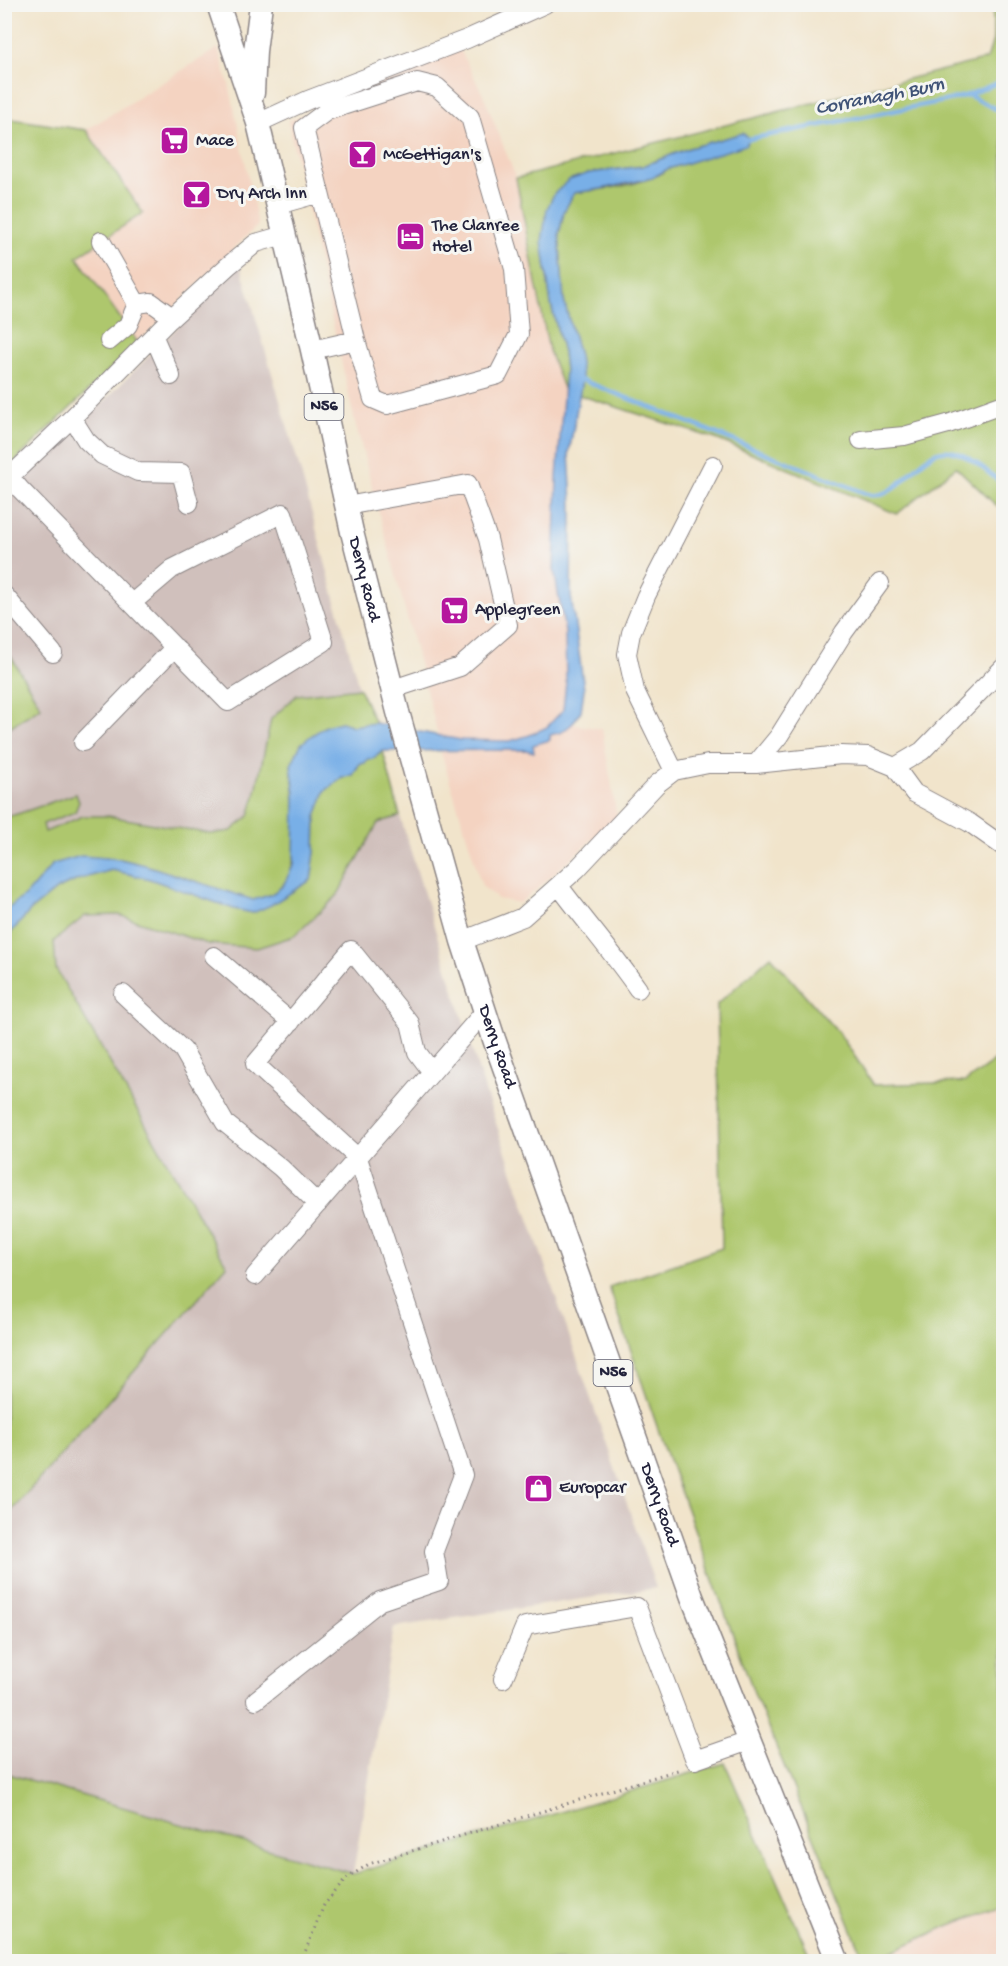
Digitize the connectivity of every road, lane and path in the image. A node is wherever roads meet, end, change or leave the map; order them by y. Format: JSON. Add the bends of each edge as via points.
{"nodes":[{"id":1,"x":219,"y":4,"type":"edge"},
{"id":2,"x":261,"y":4,"type":"edge"},
{"id":3,"x":545,"y":4,"type":"edge"},
{"id":4,"x":409,"y":60,"type":"junction"},
{"id":5,"x":417,"y":82,"type":"junction"},
{"id":6,"x":255,"y":113,"type":"junction"},
{"id":7,"x":320,"y":193,"type":"junction"},
{"id":8,"x":278,"y":205,"type":"junction"},
{"id":9,"x":284,"y":235,"type":"junction"},
{"id":10,"x":101,"y":241,"type":"dead end"},
{"id":11,"x":137,"y":304,"type":"junction"},
{"id":12,"x":171,"y":318,"type":"junction"},
{"id":13,"x":154,"y":337,"type":"junction"},
{"id":14,"x":356,"y":340,"type":"junction"},
{"id":15,"x":109,"y":341,"type":"dead end"},
{"id":16,"x":312,"y":350,"type":"junction"},
{"id":17,"x":171,"y":376,"type":"dead end"},
{"id":18,"x":1004,"y":404,"type":"edge"},
{"id":19,"x":72,"y":418,"type":"junction"},
{"id":20,"x":861,"y":440,"type":"dead end"},
{"id":21,"x":713,"y":465,"type":"dead end"},
{"id":22,"x":7,"y":480,"type":"edge"},
{"id":23,"x":189,"y":502,"type":"dead end"},
{"id":24,"x":346,"y":506,"type":"junction"},
{"id":25,"x":880,"y":583,"type":"dead end"},
{"id":26,"x":4,"y":595,"type":"edge"},
{"id":27,"x":132,"y":603,"type":"junction"},
{"id":28,"x":175,"y":647,"type":"junction"},
{"id":29,"x":53,"y":653,"type":"dead end"},
{"id":30,"x":1004,"y":667,"type":"edge"},
{"id":31,"x":393,"y":689,"type":"junction"},
{"id":32,"x":83,"y":742,"type":"dead end"},
{"id":33,"x":756,"y":764,"type":"junction"},
{"id":34,"x":895,"y":767,"type":"junction"},
{"id":35,"x":674,"y":771,"type":"junction"},
{"id":36,"x":1004,"y":847,"type":"edge"},
{"id":37,"x":559,"y":886,"type":"junction"},
{"id":38,"x":462,"y":941,"type":"junction"},
{"id":39,"x":214,"y":956,"type":"dead end"},
{"id":40,"x":638,"y":990,"type":"dead end"},
{"id":41,"x":123,"y":994,"type":"dead end"},
{"id":42,"x":486,"y":1010,"type":"junction"},
{"id":43,"x":291,"y":1022,"type":"junction"},
{"id":44,"x":432,"y":1072,"type":"junction"},
{"id":45,"x":358,"y":1158,"type":"junction"},
{"id":46,"x":318,"y":1204,"type":"junction"},
{"id":47,"x":255,"y":1276,"type":"dead end"},
{"id":48,"x":503,"y":1679,"type":"dead end"},
{"id":49,"x":256,"y":1700,"type":"dead end"},
{"id":50,"x":749,"y":1741,"type":"junction"},
{"id":51,"x":695,"y":1760,"type":"junction"},
{"id":52,"x":301,"y":1962,"type":"edge"},
{"id":53,"x":838,"y":1962,"type":"edge"}],
"edges":[{"from":1,"to":6,"type":"main road","name":"Derry Road","number":"N56"},
{"from":2,"to":6,"type":"main road","name":"Derry Road","number":"N56","via":[[255,51]]},
{"from":3,"to":4,"type":"street"},
{"from":4,"to":5,"type":"street"},
{"from":4,"to":6,"type":"street","via":[[308,100]]},
{"from":5,"to":7,"type":"street","via":[[327,111],[304,128]]},
{"from":5,"to":14,"type":"street","via":[[437,87],[470,117],[514,269],[519,334],[498,375],[387,405],[373,399]]},
{"from":6,"to":8,"type":"main road","name":"Derry Road","number":"N56"},
{"from":7,"to":8,"type":"street"},
{"from":7,"to":14,"type":"street"},
{"from":8,"to":9,"type":"main road","name":"Derry Road","number":"N56"},
{"from":9,"to":12,"type":"street","via":[[256,243]]},
{"from":9,"to":16,"type":"main road","name":"Derry Road","number":"N56"},
{"from":10,"to":11,"type":"street"},
{"from":11,"to":12,"type":"street","via":[[151,302]]},
{"from":11,"to":15,"type":"street","via":[[128,325]]},
{"from":12,"to":13,"type":"street"},
{"from":13,"to":17,"type":"street"},
{"from":13,"to":19,"type":"street"},
{"from":14,"to":16,"type":"street"},
{"from":16,"to":24,"type":"main road","name":"Derry Road","number":"N56"},
{"from":18,"to":20,"type":"street","via":[[904,436]]},
{"from":19,"to":22,"type":"street"},
{"from":19,"to":23,"type":"street","via":[[102,455],[138,472],[181,473]]},
{"from":21,"to":35,"type":"street","via":[[646,596],[627,654],[635,691]]},
{"from":22,"to":27,"type":"street"},
{"from":24,"to":31,"type":"main road","name":"Derry Road","number":"N56"},
{"from":24,"to":31,"type":"street","via":[[468,484],[488,539],[508,625],[460,667]]},
{"from":25,"to":33,"type":"street"},
{"from":26,"to":29,"type":"street"},
{"from":27,"to":28,"type":"street"},
{"from":27,"to":28,"type":"street","via":[[172,569],[283,513],[324,642],[228,702]]},
{"from":28,"to":32,"type":"street"},
{"from":30,"to":34,"type":"street","via":[[922,751]]},
{"from":31,"to":38,"type":"main road","name":"Derry Road","number":"N56"},
{"from":33,"to":34,"type":"street","via":[[841,755],[868,756]]},
{"from":33,"to":35,"type":"street","via":[[708,764]]},
{"from":34,"to":36,"type":"street","via":[[914,793],[970,823]]},
{"from":35,"to":37,"type":"street"},
{"from":37,"to":38,"type":"street","via":[[523,917]]},
{"from":37,"to":40,"type":"street"},
{"from":38,"to":42,"type":"main road","name":"Derry Road","number":"N56"},
{"from":39,"to":43,"type":"street"},
{"from":41,"to":46,"type":"street","via":[[183,1050],[225,1123]]},
{"from":42,"to":44,"type":"street"},
{"from":42,"to":50,"type":"main road","name":"Derry Road","number":"N56","via":[[692,1597]]},
{"from":43,"to":44,"type":"street","via":[[351,950],[410,1023],[417,1052]]},
{"from":43,"to":45,"type":"street","via":[[255,1064]]},
{"from":44,"to":45,"type":"street"},
{"from":45,"to":46,"type":"street"},
{"from":45,"to":49,"type":"street","via":[[463,1475],[434,1551],[439,1581],[380,1601]]},
{"from":46,"to":47,"type":"street"},
{"from":48,"to":51,"type":"street","via":[[525,1626],[638,1607]]},
{"from":50,"to":51,"type":"street"},
{"from":50,"to":53,"type":"main road","name":"Derry Road","number":"N56"},
{"from":51,"to":52,"type":"path","via":[[681,1769],[369,1864],[346,1879],[324,1905]]}]}
